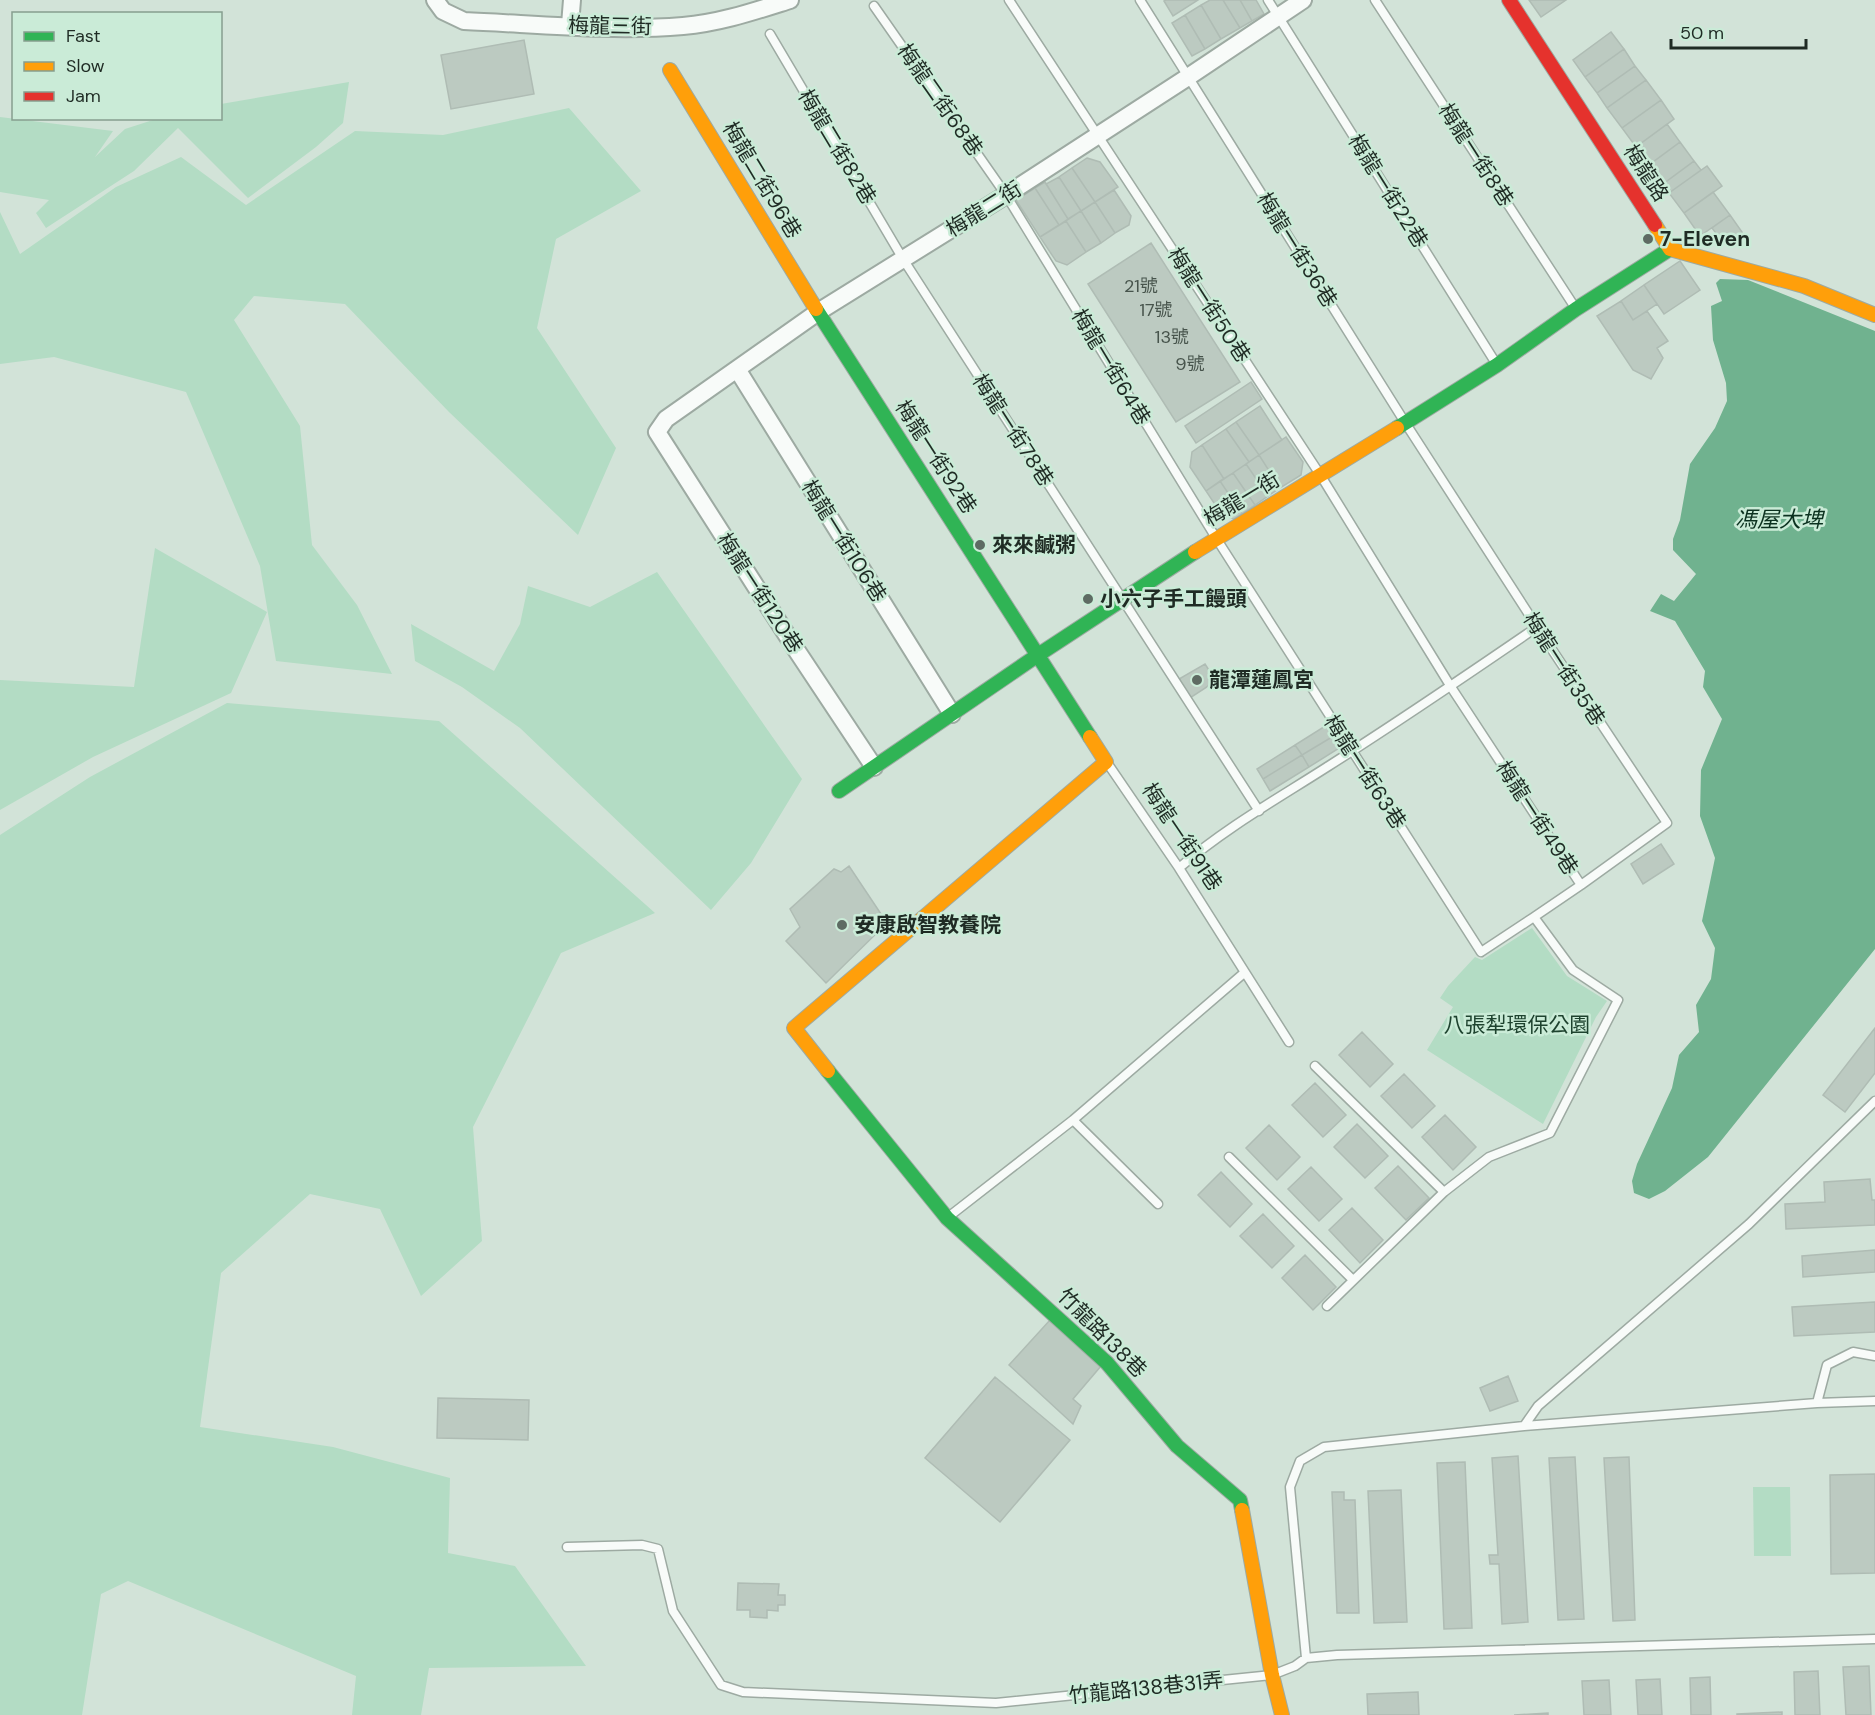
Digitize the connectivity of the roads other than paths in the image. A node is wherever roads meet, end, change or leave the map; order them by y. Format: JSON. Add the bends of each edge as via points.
{"nodes":[{"id":1,"x":435,"y":0,"type":"edge"},
{"id":2,"x":572,"y":0,"type":"edge"},
{"id":3,"x":790,"y":0,"type":"edge"},
{"id":4,"x":1009,"y":0,"type":"edge"},
{"id":5,"x":1140,"y":0,"type":"edge"},
{"id":6,"x":1268,"y":0,"type":"edge"},
{"id":7,"x":1303,"y":0,"type":"edge"},
{"id":8,"x":1375,"y":0,"type":"edge"},
{"id":9,"x":1509,"y":0,"type":"edge"},
{"id":10,"x":873,"y":6,"type":"dead end"},
{"id":11,"x":1279,"y":17,"type":"junction"},
{"id":12,"x":570,"y":25,"type":"junction"},
{"id":13,"x":770,"y":34,"type":"dead end"},
{"id":14,"x":670,"y":70,"type":"dead end"},
{"id":15,"x":1188,"y":77,"type":"junction"},
{"id":16,"x":1098,"y":135,"type":"junction"},
{"id":17,"x":1006,"y":195,"type":"junction"},
{"id":18,"x":1670,"y":249,"type":"junction"},
{"id":19,"x":903,"y":259,"type":"junction"},
{"id":20,"x":1576,"y":309,"type":"junction"},
{"id":21,"x":818,"y":312,"type":"junction"},
{"id":22,"x":1875,"y":315,"type":"edge"},
{"id":23,"x":1497,"y":365,"type":"junction"},
{"id":24,"x":737,"y":369,"type":"junction"},
{"id":25,"x":666,"y":419,"type":"joint"},
{"id":26,"x":1406,"y":424,"type":"junction"},
{"id":27,"x":1321,"y":476,"type":"junction"},
{"id":28,"x":1216,"y":538,"type":"junction"},
{"id":29,"x":1122,"y":600,"type":"junction"},
{"id":30,"x":1537,"y":627,"type":"junction"},
{"id":31,"x":1038,"y":655,"type":"junction"},
{"id":32,"x":1451,"y":687,"type":"junction"},
{"id":33,"x":952,"y":714,"type":"junction"},
{"id":34,"x":1352,"y":751,"type":"junction"},
{"id":35,"x":1106,"y":762,"type":"junction"},
{"id":36,"x":874,"y":766,"type":"junction"},
{"id":37,"x":839,"y":790,"type":"dead end"},
{"id":38,"x":1259,"y":811,"type":"junction"},
{"id":39,"x":1179,"y":868,"type":"junction"},
{"id":40,"x":1581,"y":885,"type":"junction"},
{"id":41,"x":1534,"y":917,"type":"junction"},
{"id":42,"x":1244,"y":973,"type":"junction"},
{"id":43,"x":1289,"y":1042,"type":"dead end"},
{"id":44,"x":1315,"y":1066,"type":"dead end"},
{"id":45,"x":1875,"y":1101,"type":"edge"},
{"id":46,"x":1073,"y":1120,"type":"junction"},
{"id":47,"x":1229,"y":1156,"type":"dead end"},
{"id":48,"x":1444,"y":1192,"type":"junction"},
{"id":49,"x":1158,"y":1204,"type":"dead end"},
{"id":50,"x":947,"y":1218,"type":"junction"},
{"id":51,"x":1353,"y":1280,"type":"junction"},
{"id":52,"x":1327,"y":1306,"type":"dead end"},
{"id":53,"x":1875,"y":1356,"type":"edge"},
{"id":54,"x":1875,"y":1401,"type":"edge"},
{"id":55,"x":1817,"y":1403,"type":"junction"},
{"id":56,"x":1524,"y":1426,"type":"junction"},
{"id":57,"x":567,"y":1546,"type":"dead end"},
{"id":58,"x":1875,"y":1639,"type":"edge"},
{"id":59,"x":1306,"y":1658,"type":"junction"},
{"id":60,"x":1272,"y":1675,"type":"junction"},
{"id":61,"x":1282,"y":1715,"type":"edge"}],
"edges":[{"from":1,"to":12,"type":"street","name":"梅龍三街","via":[[444,11],[464,21]]},
{"from":2,"to":12,"type":"street"},
{"from":3,"to":12,"type":"street","name":"梅龍三街","via":[[738,17],[684,26]]},
{"from":4,"to":16,"type":"lane","name":"梅龍一街50巷"},
{"from":5,"to":15,"type":"lane","name":"梅龍一街36巷"},
{"from":6,"to":11,"type":"lane","name":"梅龍一街22巷"},
{"from":7,"to":11,"type":"street","name":"梅龍二街"},
{"from":8,"to":20,"type":"lane","name":"梅龍一街8巷"},
{"from":9,"to":18,"type":"street","name":"梅龍路"},
{"from":10,"to":17,"type":"lane","name":"梅龍二街68巷"},
{"from":11,"to":15,"type":"street","name":"梅龍二街"},
{"from":11,"to":23,"type":"lane","name":"梅龍一街22巷"},
{"from":13,"to":19,"type":"lane","name":"梅龍二街82巷"},
{"from":14,"to":21,"type":"street","name":"梅龍二街96巷"},
{"from":15,"to":16,"type":"street","name":"梅龍二街"},
{"from":15,"to":26,"type":"lane","name":"梅龍一街36巷"},
{"from":16,"to":17,"type":"street","name":"梅龍二街"},
{"from":16,"to":27,"type":"lane","name":"梅龍一街50巷"},
{"from":17,"to":19,"type":"street","name":"梅龍二街"},
{"from":17,"to":28,"type":"lane","name":"梅龍一街64巷"},
{"from":18,"to":20,"type":"street","name":"梅龍一街"},
{"from":18,"to":22,"type":"street","via":[[1804,286]]},
{"from":19,"to":21,"type":"street","name":"梅龍二街"},
{"from":19,"to":29,"type":"lane","name":"梅龍一街78巷"},
{"from":20,"to":23,"type":"street","name":"梅龍一街"},
{"from":21,"to":24,"type":"street","name":"梅龍二街"},
{"from":21,"to":31,"type":"street","name":"梅龍一街92巷"},
{"from":23,"to":26,"type":"street","name":"梅龍一街"},
{"from":24,"to":25,"type":"street","name":"梅龍二街"},
{"from":24,"to":33,"type":"street","name":"梅龍一街106巷"},
{"from":25,"to":36,"type":"street","name":"梅龍一街120巷","via":[[657,432]]},
{"from":26,"to":27,"type":"street","name":"梅龍一街"},
{"from":26,"to":30,"type":"lane","name":"梅龍一街35巷"},
{"from":27,"to":28,"type":"street","name":"梅龍一街"},
{"from":27,"to":32,"type":"lane","name":"梅龍一街49巷"},
{"from":28,"to":29,"type":"street","name":"梅龍一街"},
{"from":28,"to":34,"type":"lane","name":"梅龍一街63巷"},
{"from":29,"to":31,"type":"street","name":"梅龍一街"},
{"from":29,"to":38,"type":"lane","name":"梅龍一街78巷"},
{"from":30,"to":32,"type":"lane"},
{"from":30,"to":40,"type":"lane","name":"梅龍一街35巷","via":[[1667,824]]},
{"from":31,"to":33,"type":"street","name":"梅龍一街"},
{"from":31,"to":35,"type":"street","name":"梅龍一街91巷"},
{"from":32,"to":34,"type":"lane"},
{"from":32,"to":40,"type":"lane","name":"梅龍一街49巷"},
{"from":33,"to":36,"type":"street","name":"梅龍一街"},
{"from":34,"to":38,"type":"lane"},
{"from":34,"to":41,"type":"lane","name":"梅龍一街63巷","via":[[1481,952]]},
{"from":35,"to":39,"type":"lane","name":"梅龍一街91巷"},
{"from":35,"to":50,"type":"street","name":"竹龍路138巷","via":[[794,1028]]},
{"from":36,"to":37,"type":"street","name":"梅龍一街"},
{"from":38,"to":39,"type":"lane"},
{"from":39,"to":42,"type":"lane","name":"梅龍一街91巷"},
{"from":40,"to":41,"type":"lane","name":"梅龍一街49巷"},
{"from":41,"to":48,"type":"lane","via":[[1573,970],[1618,999],[1550,1133],[1489,1157]]},
{"from":42,"to":43,"type":"lane","name":"梅龍一街91巷"},
{"from":42,"to":46,"type":"lane"},
{"from":44,"to":48,"type":"lane"},
{"from":45,"to":56,"type":"lane","via":[[1749,1224],[1538,1406]]},
{"from":46,"to":49,"type":"lane"},
{"from":46,"to":50,"type":"lane"},
{"from":47,"to":51,"type":"lane"},
{"from":48,"to":51,"type":"lane"},
{"from":50,"to":60,"type":"street","name":"竹龍路138巷","via":[[1107,1363],[1177,1446],[1240,1500]]},
{"from":51,"to":52,"type":"lane"},
{"from":53,"to":55,"type":"lane","via":[[1853,1352],[1827,1365]]},
{"from":54,"to":55,"type":"lane"},
{"from":55,"to":56,"type":"lane"},
{"from":56,"to":59,"type":"lane","via":[[1324,1447],[1300,1461],[1290,1487]]},
{"from":57,"to":60,"type":"lane","name":"竹龍路138巷31弄","via":[[642,1545],[658,1549],[673,1611],[720,1685],[743,1692],[996,1703]]},
{"from":58,"to":59,"type":"lane"},
{"from":59,"to":60,"type":"lane","name":"竹龍路138巷31弄"},
{"from":60,"to":61,"type":"street","name":"竹龍路138巷"}]}
